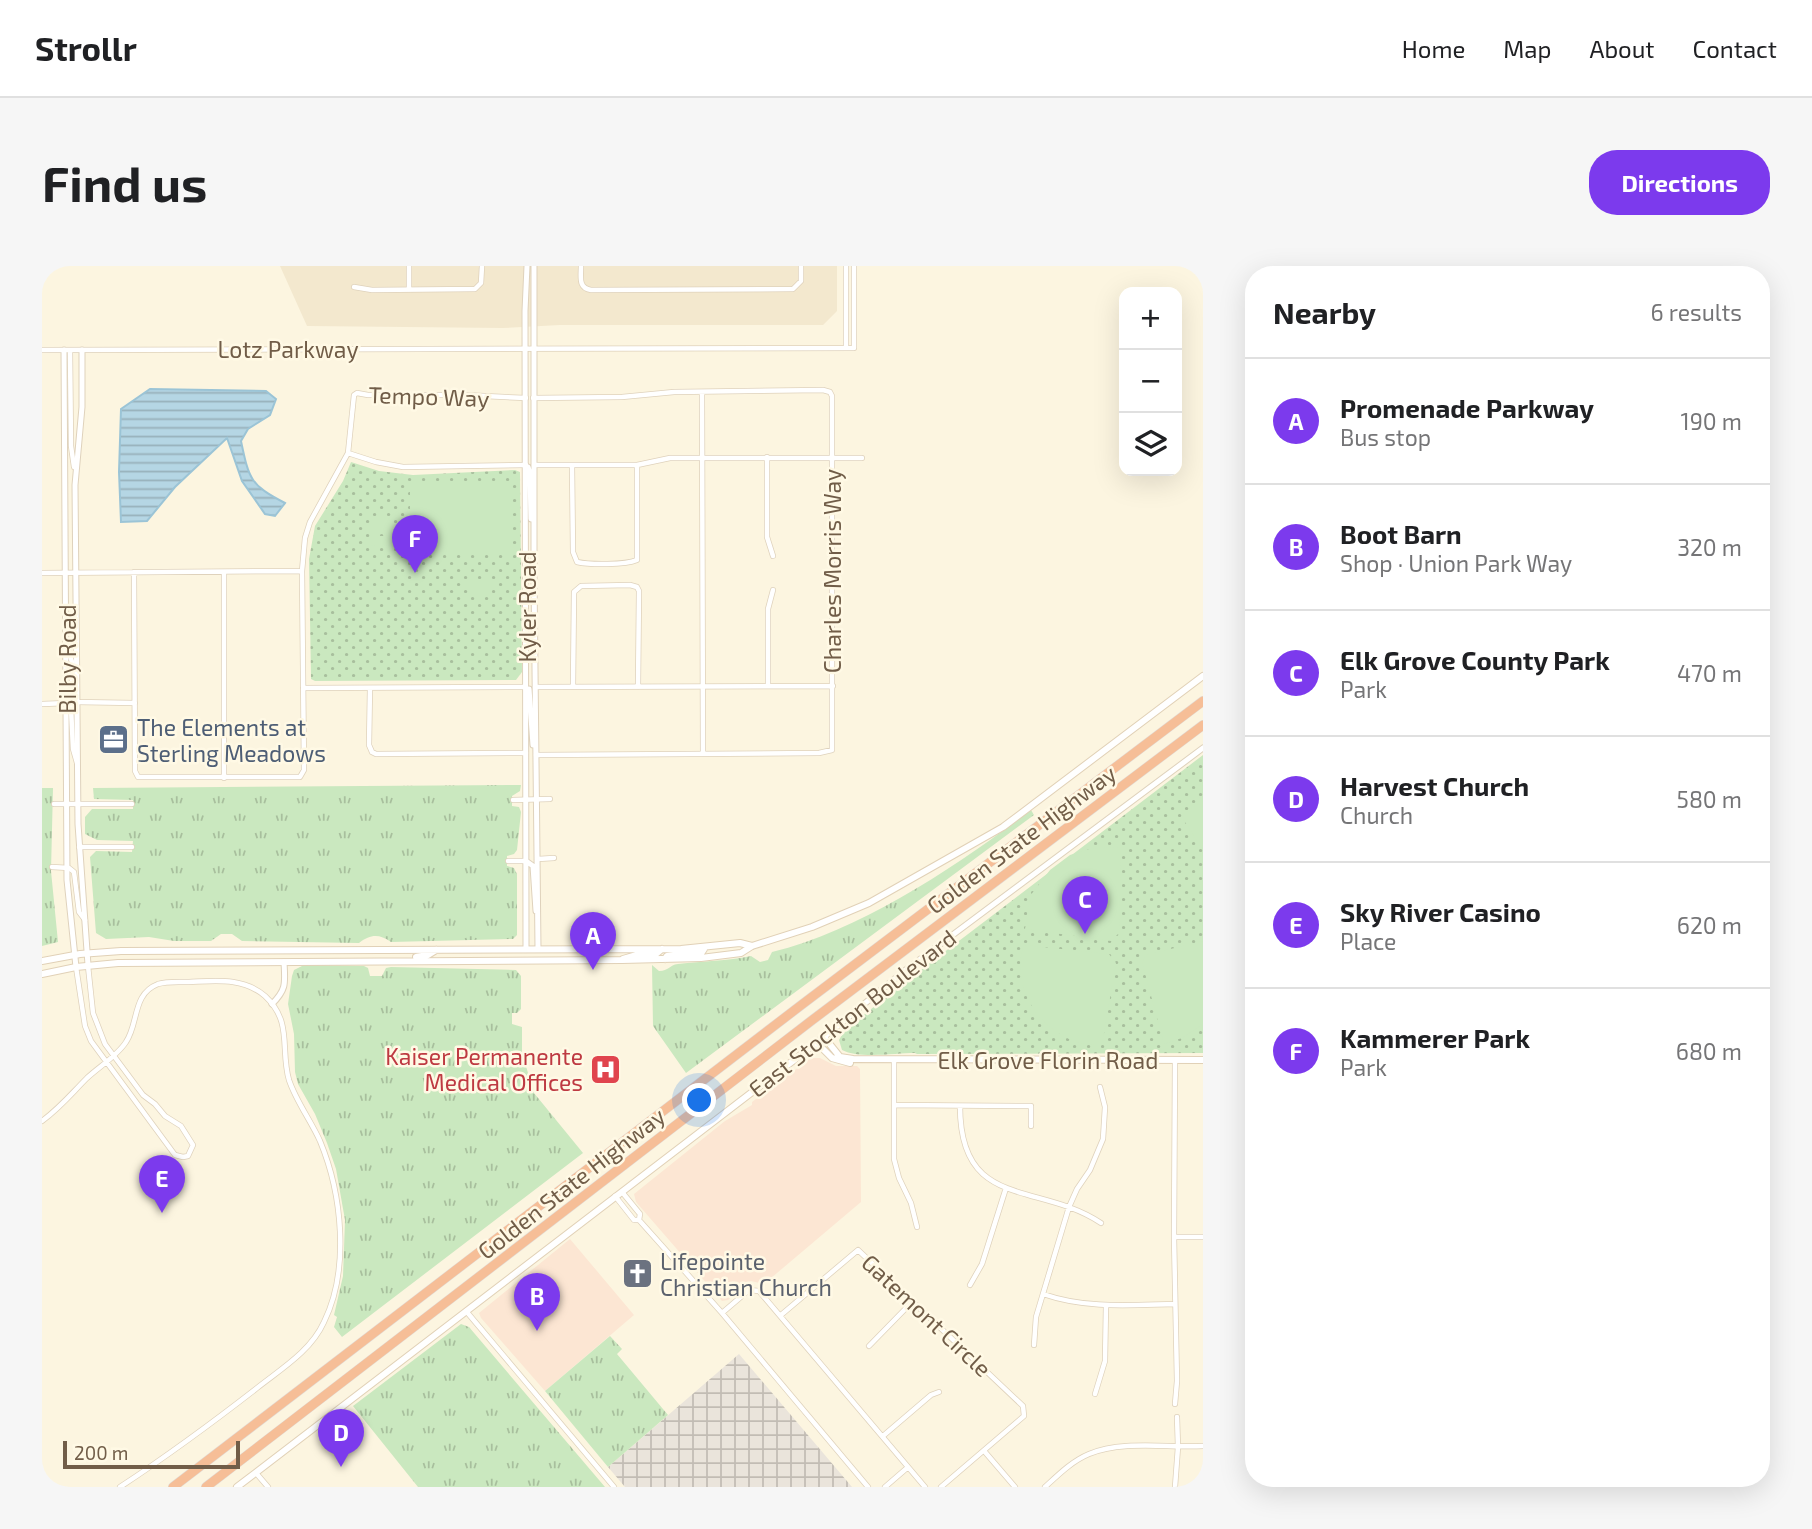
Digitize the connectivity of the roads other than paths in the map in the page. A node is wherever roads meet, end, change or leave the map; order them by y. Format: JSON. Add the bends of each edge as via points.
{"nodes":[{"id":1,"x":409,"y":266,"type":"edge"},
{"id":2,"x":482,"y":266,"type":"edge"},
{"id":3,"x":527,"y":266,"type":"edge"},
{"id":4,"x":534,"y":266,"type":"edge"},
{"id":5,"x":581,"y":266,"type":"edge"},
{"id":6,"x":801,"y":266,"type":"edge"},
{"id":7,"x":846,"y":266,"type":"edge"},
{"id":8,"x":854,"y":266,"type":"edge"},
{"id":9,"x":354,"y":287,"type":"dead end"},
{"id":10,"x":409,"y":289,"type":"junction"},
{"id":11,"x":525,"y":348,"type":"junction"},
{"id":12,"x":533,"y":348,"type":"junction"},
{"id":13,"x":846,"y":348,"type":"junction"},
{"id":14,"x":67,"y":350,"type":"junction"},
{"id":15,"x":82,"y":350,"type":"junction"},
{"id":16,"x":42,"y":351,"type":"edge"},
{"id":17,"x":702,"y":393,"type":"junction"},
{"id":18,"x":526,"y":398,"type":"junction"},
{"id":19,"x":533,"y":398,"type":"junction"},
{"id":20,"x":526,"y":433,"type":"junction"},
{"id":21,"x":348,"y":453,"type":"junction"},
{"id":22,"x":702,"y":457,"type":"junction"},
{"id":23,"x":766,"y":457,"type":"junction"},
{"id":24,"x":831,"y":458,"type":"junction"},
{"id":25,"x":862,"y":458,"type":"dead end"},
{"id":26,"x":534,"y":465,"type":"junction"},
{"id":27,"x":572,"y":465,"type":"junction"},
{"id":28,"x":637,"y":465,"type":"junction"},
{"id":29,"x":526,"y":466,"type":"junction"},
{"id":30,"x":75,"y":485,"type":"junction"},
{"id":31,"x":534,"y":532,"type":"junction"},
{"id":32,"x":773,"y":556,"type":"dead end"},
{"id":33,"x":302,"y":571,"type":"junction"},
{"id":34,"x":134,"y":572,"type":"junction"},
{"id":35,"x":224,"y":572,"type":"junction"},
{"id":36,"x":42,"y":573,"type":"edge"},
{"id":37,"x":67,"y":573,"type":"junction"},
{"id":38,"x":76,"y":573,"type":"junction"},
{"id":39,"x":773,"y":590,"type":"dead end"},
{"id":40,"x":527,"y":625,"type":"junction"},
{"id":41,"x":67,"y":647,"type":"junction"},
{"id":42,"x":1203,"y":676,"type":"edge"},
{"id":43,"x":768,"y":686,"type":"junction"},
{"id":44,"x":833,"y":686,"type":"junction"},
{"id":45,"x":527,"y":687,"type":"junction"},
{"id":46,"x":535,"y":687,"type":"junction"},
{"id":47,"x":573,"y":687,"type":"junction"},
{"id":48,"x":638,"y":687,"type":"junction"},
{"id":49,"x":703,"y":687,"type":"junction"},
{"id":50,"x":303,"y":688,"type":"junction"},
{"id":51,"x":370,"y":688,"type":"junction"},
{"id":52,"x":1203,"y":701,"type":"edge"},
{"id":53,"x":68,"y":703,"type":"junction"},
{"id":54,"x":77,"y":703,"type":"junction"},
{"id":55,"x":135,"y":703,"type":"junction"},
{"id":56,"x":42,"y":704,"type":"edge"},
{"id":57,"x":1203,"y":726,"type":"edge"},
{"id":58,"x":1203,"y":748,"type":"edge"},
{"id":59,"x":527,"y":753,"type":"junction"},
{"id":60,"x":536,"y":753,"type":"junction"},
{"id":61,"x":703,"y":754,"type":"junction"},
{"id":62,"x":77,"y":764,"type":"junction"},
{"id":63,"x":224,"y":778,"type":"junction"},
{"id":64,"x":527,"y":799,"type":"junction"},
{"id":65,"x":537,"y":799,"type":"junction"},
{"id":66,"x":550,"y":799,"type":"dead end"},
{"id":67,"x":513,"y":800,"type":"dead end"},
{"id":68,"x":54,"y":804,"type":"dead end"},
{"id":69,"x":68,"y":804,"type":"junction"},
{"id":70,"x":77,"y":804,"type":"junction"},
{"id":71,"x":132,"y":804,"type":"dead end"},
{"id":72,"x":79,"y":847,"type":"junction"},
{"id":73,"x":130,"y":847,"type":"dead end"},
{"id":74,"x":554,"y":858,"type":"dead end"},
{"id":75,"x":538,"y":859,"type":"junction"},
{"id":76,"x":508,"y":861,"type":"dead end"},
{"id":77,"x":526,"y":861,"type":"junction"},
{"id":78,"x":51,"y":867,"type":"dead end"},
{"id":79,"x":67,"y":867,"type":"junction"},
{"id":80,"x":538,"y":918,"type":"junction"},
{"id":81,"x":85,"y":920,"type":"junction"},
{"id":82,"x":752,"y":946,"type":"junction"},
{"id":83,"x":538,"y":948,"type":"junction"},
{"id":84,"x":705,"y":948,"type":"junction"},
{"id":85,"x":526,"y":949,"type":"junction"},
{"id":86,"x":662,"y":949,"type":"junction"},
{"id":87,"x":436,"y":950,"type":"junction"},
{"id":88,"x":374,"y":951,"type":"junction"},
{"id":89,"x":88,"y":953,"type":"junction"},
{"id":90,"x":74,"y":954,"type":"junction"},
{"id":91,"x":665,"y":959,"type":"junction"},
{"id":92,"x":622,"y":960,"type":"junction"},
{"id":93,"x":42,"y":961,"type":"edge"},
{"id":94,"x":311,"y":961,"type":"junction"},
{"id":95,"x":376,"y":961,"type":"junction"},
{"id":96,"x":284,"y":962,"type":"junction"},
{"id":97,"x":88,"y":965,"type":"junction"},
{"id":98,"x":76,"y":967,"type":"junction"},
{"id":99,"x":42,"y":974,"type":"edge"},
{"id":100,"x":272,"y":1004,"type":"junction"},
{"id":101,"x":824,"y":1037,"type":"junction"},
{"id":102,"x":817,"y":1043,"type":"junction"},
{"id":103,"x":113,"y":1055,"type":"junction"},
{"id":104,"x":894,"y":1060,"type":"junction"},
{"id":105,"x":1175,"y":1060,"type":"junction"},
{"id":106,"x":1203,"y":1060,"type":"edge"},
{"id":107,"x":105,"y":1062,"type":"junction"},
{"id":108,"x":1100,"y":1087,"type":"dead end"},
{"id":109,"x":894,"y":1105,"type":"junction"},
{"id":110,"x":961,"y":1106,"type":"junction"},
{"id":111,"x":42,"y":1121,"type":"edge"},
{"id":112,"x":1031,"y":1126,"type":"dead end"},
{"id":113,"x":1006,"y":1188,"type":"junction"},
{"id":114,"x":622,"y":1191,"type":"junction"},
{"id":115,"x":615,"y":1196,"type":"junction"},
{"id":116,"x":1069,"y":1207,"type":"junction"},
{"id":117,"x":639,"y":1220,"type":"junction"},
{"id":118,"x":1101,"y":1223,"type":"dead end"},
{"id":119,"x":917,"y":1227,"type":"dead end"},
{"id":120,"x":1174,"y":1237,"type":"junction"},
{"id":121,"x":1203,"y":1237,"type":"edge"},
{"id":122,"x":971,"y":1285,"type":"dead end"},
{"id":123,"x":1043,"y":1294,"type":"junction"},
{"id":124,"x":913,"y":1301,"type":"junction"},
{"id":125,"x":1175,"y":1304,"type":"junction"},
{"id":126,"x":1106,"y":1306,"type":"junction"},
{"id":127,"x":466,"y":1310,"type":"junction"},
{"id":128,"x":722,"y":1313,"type":"junction"},
{"id":129,"x":781,"y":1315,"type":"junction"},
{"id":130,"x":1034,"y":1345,"type":"dead end"},
{"id":131,"x":869,"y":1346,"type":"dead end"},
{"id":132,"x":939,"y":1392,"type":"dead end"},
{"id":133,"x":1095,"y":1394,"type":"dead end"},
{"id":134,"x":1175,"y":1404,"type":"dead end"},
{"id":135,"x":1177,"y":1417,"type":"dead end"},
{"id":136,"x":883,"y":1436,"type":"junction"},
{"id":137,"x":1203,"y":1446,"type":"edge"},
{"id":138,"x":1178,"y":1447,"type":"junction"},
{"id":139,"x":985,"y":1452,"type":"junction"},
{"id":140,"x":907,"y":1468,"type":"junction"},
{"id":141,"x":255,"y":1472,"type":"junction"},
{"id":142,"x":120,"y":1487,"type":"edge"},
{"id":143,"x":173,"y":1487,"type":"edge"},
{"id":144,"x":206,"y":1487,"type":"edge"},
{"id":145,"x":237,"y":1487,"type":"edge"},
{"id":146,"x":268,"y":1487,"type":"edge"},
{"id":147,"x":614,"y":1487,"type":"edge"},
{"id":148,"x":868,"y":1487,"type":"edge"},
{"id":149,"x":885,"y":1487,"type":"edge"},
{"id":150,"x":925,"y":1487,"type":"edge"},
{"id":151,"x":942,"y":1487,"type":"edge"},
{"id":152,"x":1015,"y":1487,"type":"edge"},
{"id":153,"x":1045,"y":1487,"type":"edge"},
{"id":154,"x":1175,"y":1487,"type":"edge"}],
"edges":[{"from":1,"to":10,"type":"street"},
{"from":2,"to":10,"type":"street","via":[[481,283],[475,289]]},
{"from":3,"to":11,"type":"street","name":"Kyler Road"},
{"from":4,"to":12,"type":"street","name":"Kyler Road"},
{"from":5,"to":6,"type":"street","via":[[582,284],[589,290],[793,289],[801,281]]},
{"from":7,"to":13,"type":"street"},
{"from":8,"to":13,"type":"street","name":"Lotz Parkway","via":[[854,348]]},
{"from":9,"to":10,"type":"street"},
{"from":11,"to":12,"type":"street","name":"Lotz Parkway"},
{"from":11,"to":15,"type":"street","name":"Lotz Parkway"},
{"from":11,"to":18,"type":"street","name":"Kyler Road"},
{"from":12,"to":13,"type":"street","name":"Lotz Parkway"},
{"from":12,"to":19,"type":"street","name":"Kyler Road"},
{"from":14,"to":15,"type":"street","name":"Lotz Parkway"},
{"from":14,"to":16,"type":"street","name":"Lotz Parkway"},
{"from":14,"to":30,"type":"street","name":"Bilby Road"},
{"from":14,"to":37,"type":"street","name":"Bilby Road"},
{"from":15,"to":30,"type":"street","name":"Bilby Road"},
{"from":17,"to":19,"type":"street","name":"Charles Morris Way"},
{"from":17,"to":22,"type":"street"},
{"from":17,"to":24,"type":"street","name":"Charles Morris Way","via":[[827,391],[832,396]]},
{"from":18,"to":20,"type":"street","name":"Kyler Road"},
{"from":18,"to":21,"type":"street","name":"Tempo Way","via":[[357,393],[352,398]]},
{"from":19,"to":26,"type":"street","name":"Kyler Road"},
{"from":20,"to":26,"type":"street"},
{"from":20,"to":29,"type":"street","name":"Kyler Road"},
{"from":21,"to":29,"type":"street","via":[[403,467]]},
{"from":21,"to":33,"type":"street","name":"Tempo Way","via":[[310,522]]},
{"from":22,"to":23,"type":"street"},
{"from":22,"to":28,"type":"street"},
{"from":22,"to":49,"type":"street"},
{"from":23,"to":24,"type":"street"},
{"from":23,"to":32,"type":"street","via":[[767,537]]},
{"from":24,"to":25,"type":"street"},
{"from":24,"to":44,"type":"street","name":"Charles Morris Way"},
{"from":26,"to":27,"type":"street"},
{"from":26,"to":31,"type":"street","name":"Kyler Road"},
{"from":27,"to":28,"type":"street"},
{"from":27,"to":28,"type":"street","via":[[577,562],[629,563],[637,561]]},
{"from":29,"to":31,"type":"street"},
{"from":29,"to":40,"type":"street","name":"Kyler Road"},
{"from":30,"to":38,"type":"street","name":"Bilby Road"},
{"from":31,"to":46,"type":"street","name":"Kyler Road"},
{"from":33,"to":35,"type":"street"},
{"from":33,"to":50,"type":"street","name":"Tempo Way"},
{"from":34,"to":35,"type":"street"},
{"from":34,"to":38,"type":"street"},
{"from":34,"to":55,"type":"street"},
{"from":35,"to":63,"type":"street"},
{"from":36,"to":37,"type":"street"},
{"from":37,"to":38,"type":"street"},
{"from":37,"to":41,"type":"street","name":"Bilby Road"},
{"from":38,"to":54,"type":"street","name":"Bilby Road"},
{"from":39,"to":43,"type":"street","via":[[768,609]]},
{"from":40,"to":45,"type":"street","name":"Kyler Road"},
{"from":40,"to":46,"type":"street"},
{"from":41,"to":53,"type":"street","name":"Bilby Road"},
{"from":41,"to":54,"type":"street","via":[[72,696]]},
{"from":42,"to":82,"type":"main road","via":[[1003,827],[869,903]]},
{"from":43,"to":44,"type":"street"},
{"from":43,"to":49,"type":"street"},
{"from":44,"to":61,"type":"street","name":"Charles Morris Way","via":[[832,750]]},
{"from":45,"to":51,"type":"street"},
{"from":45,"to":59,"type":"street","name":"Kyler Road"},
{"from":45,"to":60,"type":"street"},
{"from":46,"to":47,"type":"street"},
{"from":46,"to":60,"type":"street","name":"Kyler Road"},
{"from":47,"to":48,"type":"street"},
{"from":47,"to":48,"type":"street","via":[[574,592],[581,586],[630,585],[639,591]]},
{"from":48,"to":49,"type":"street"},
{"from":49,"to":61,"type":"street"},
{"from":50,"to":51,"type":"street"},
{"from":50,"to":63,"type":"street","name":"Tempo Way","via":[[303,776]]},
{"from":51,"to":59,"type":"street","via":[[369,745],[376,754]]},
{"from":52,"to":143,"type":"highway","name":"Golden State Highway"},
{"from":53,"to":56,"type":"street"},
{"from":53,"to":62,"type":"street"},
{"from":53,"to":69,"type":"street","name":"Bilby Road"},
{"from":54,"to":55,"type":"street"},
{"from":54,"to":62,"type":"street","name":"Bilby Road"},
{"from":55,"to":63,"type":"street","via":[[138,777]]},
{"from":57,"to":144,"type":"highway","name":"Golden State Highway"},
{"from":58,"to":101,"type":"street","name":"East Stockton Boulevard","via":[[903,972]]},
{"from":59,"to":64,"type":"street","name":"Kyler Road"},
{"from":60,"to":61,"type":"street","name":"Charles Morris Way"},
{"from":60,"to":65,"type":"street","name":"Kyler Road"},
{"from":62,"to":70,"type":"street","name":"Bilby Road"},
{"from":64,"to":65,"type":"street"},
{"from":64,"to":67,"type":"street"},
{"from":64,"to":77,"type":"street","name":"Kyler Road"},
{"from":65,"to":66,"type":"street"},
{"from":65,"to":75,"type":"street","name":"Kyler Road"},
{"from":68,"to":69,"type":"street"},
{"from":69,"to":70,"type":"street"},
{"from":69,"to":79,"type":"street","name":"Bilby Road"},
{"from":70,"to":71,"type":"street"},
{"from":70,"to":72,"type":"street","name":"Bilby Road"},
{"from":72,"to":73,"type":"street"},
{"from":72,"to":81,"type":"street","name":"Bilby Road"},
{"from":74,"to":75,"type":"street"},
{"from":75,"to":80,"type":"street","name":"Kyler Road"},
{"from":76,"to":77,"type":"street"},
{"from":77,"to":80,"type":"street","via":[[533,868]]},
{"from":77,"to":85,"type":"street","name":"Kyler Road"},
{"from":78,"to":79,"type":"street"},
{"from":79,"to":81,"type":"street","via":[[75,874],[79,912]]},
{"from":79,"to":90,"type":"street","name":"Bilby Road"},
{"from":80,"to":83,"type":"street","name":"Kyler Road"},
{"from":81,"to":89,"type":"street","name":"Bilby Road"},
{"from":82,"to":84,"type":"main road","via":[[740,943]]},
{"from":82,"to":91,"type":"main road","via":[[741,953]]},
{"from":83,"to":85,"type":"main road"},
{"from":83,"to":86,"type":"main road"},
{"from":84,"to":86,"type":"main road"},
{"from":84,"to":91,"type":"main road"},
{"from":85,"to":87,"type":"main road"},
{"from":86,"to":92,"type":"main road"},
{"from":87,"to":88,"type":"main road"},
{"from":87,"to":95,"type":"main road","via":[[425,956]]},
{"from":88,"to":89,"type":"main road"},
{"from":88,"to":94,"type":"main road","via":[[368,957]]},
{"from":89,"to":90,"type":"main road"},
{"from":89,"to":97,"type":"street","name":"Bilby Road"},
{"from":90,"to":93,"type":"main road"},
{"from":90,"to":98,"type":"street","name":"Bilby Road"},
{"from":91,"to":92,"type":"main road"},
{"from":92,"to":95,"type":"main road"},
{"from":94,"to":95,"type":"main road"},
{"from":94,"to":96,"type":"main road"},
{"from":96,"to":97,"type":"main road"},
{"from":96,"to":100,"type":"street","via":[[283,993]]},
{"from":97,"to":98,"type":"main road"},
{"from":97,"to":103,"type":"street","via":[[95,1021]]},
{"from":98,"to":99,"type":"main road"},
{"from":98,"to":107,"type":"street","via":[[85,1026]]},
{"from":100,"to":103,"type":"street","via":[[253,988],[236,982],[160,983],[141,998],[129,1037]]},
{"from":100,"to":142,"type":"street","via":[[285,1032],[289,1080],[323,1149],[335,1195],[339,1253],[329,1309],[318,1333],[296,1357]]},
{"from":101,"to":102,"type":"main road","name":"East Stockton Boulevard"},
{"from":101,"to":104,"type":"main road","name":"Elk Grove Florin Road","via":[[840,1057]]},
{"from":102,"to":104,"type":"main road","name":"Elk Grove Florin Road","via":[[845,1063]]},
{"from":102,"to":114,"type":"main road","name":"East Stockton Boulevard"},
{"from":103,"to":107,"type":"street"},
{"from":103,"to":107,"type":"street","via":[[143,1095],[184,1129],[193,1145],[188,1156],[175,1155]]},
{"from":104,"to":105,"type":"main road","name":"Elk Grove Florin Road"},
{"from":104,"to":109,"type":"street"},
{"from":105,"to":106,"type":"main road","name":"Elk Grove Florin Road"},
{"from":105,"to":120,"type":"street"},
{"from":107,"to":111,"type":"street"},
{"from":108,"to":116,"type":"street","via":[[1106,1119],[1103,1139]]},
{"from":109,"to":110,"type":"street"},
{"from":109,"to":119,"type":"street","via":[[895,1166]]},
{"from":110,"to":112,"type":"street","via":[[1031,1105]]},
{"from":110,"to":113,"type":"street","via":[[961,1135],[968,1156],[987,1178]]},
{"from":113,"to":116,"type":"street"},
{"from":113,"to":122,"type":"street"},
{"from":114,"to":115,"type":"main road","name":"East Stockton Boulevard"},
{"from":114,"to":117,"type":"street","via":[[640,1214]]},
{"from":115,"to":117,"type":"street","via":[[634,1220]]},
{"from":115,"to":127,"type":"main road","name":"East Stockton Boulevard"},
{"from":116,"to":118,"type":"street"},
{"from":116,"to":123,"type":"street"},
{"from":117,"to":128,"type":"street"},
{"from":120,"to":121,"type":"street"},
{"from":120,"to":125,"type":"street"},
{"from":123,"to":126,"type":"street"},
{"from":123,"to":130,"type":"street"},
{"from":124,"to":129,"type":"street","name":"Gatemont Circle","via":[[858,1250]]},
{"from":124,"to":131,"type":"street"},
{"from":124,"to":139,"type":"street","name":"Gatemont Circle","via":[[1023,1406],[1024,1416]]},
{"from":125,"to":126,"type":"street"},
{"from":125,"to":134,"type":"street"},
{"from":126,"to":133,"type":"street","via":[[1105,1361]]},
{"from":127,"to":141,"type":"main road","name":"East Stockton Boulevard"},
{"from":127,"to":147,"type":"street"},
{"from":128,"to":129,"type":"street","via":[[749,1290],[759,1291]]},
{"from":128,"to":148,"type":"street"},
{"from":129,"to":136,"type":"street"},
{"from":132,"to":136,"type":"street"},
{"from":135,"to":138,"type":"street"},
{"from":136,"to":140,"type":"street"},
{"from":137,"to":138,"type":"street"},
{"from":138,"to":153,"type":"street","via":[[1098,1451],[1074,1462]]},
{"from":138,"to":154,"type":"street"},
{"from":139,"to":151,"type":"street"},
{"from":139,"to":152,"type":"street"},
{"from":140,"to":149,"type":"street"},
{"from":140,"to":150,"type":"street"},
{"from":141,"to":145,"type":"main road","name":"East Stockton Boulevard"},
{"from":141,"to":146,"type":"street"}]}
